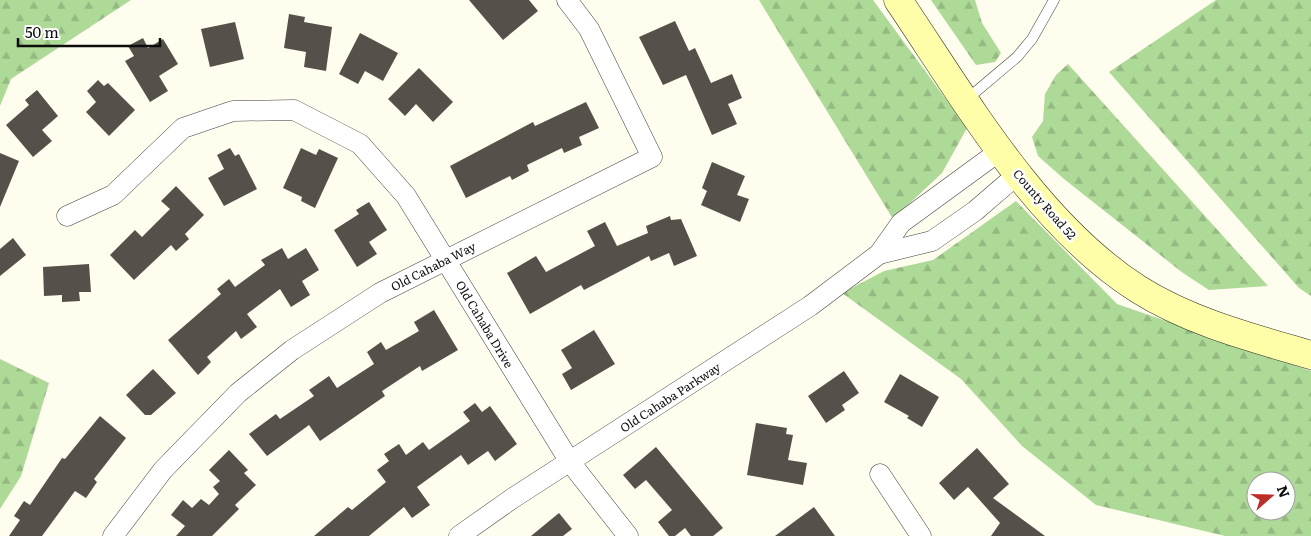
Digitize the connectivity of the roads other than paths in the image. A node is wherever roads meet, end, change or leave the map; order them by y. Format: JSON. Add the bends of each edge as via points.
{"nodes":[{"id":1,"x":567,"y":0,"type":"edge"},
{"id":2,"x":898,"y":0,"type":"edge"},
{"id":3,"x":1054,"y":0,"type":"edge"},
{"id":4,"x":966,"y":100,"type":"junction"},
{"id":5,"x":1001,"y":150,"type":"junction"},
{"id":6,"x":1018,"y":174,"type":"junction"},
{"id":7,"x":67,"y":216,"type":"dead end"},
{"id":8,"x":879,"y":254,"type":"junction"},
{"id":9,"x":446,"y":259,"type":"junction"},
{"id":10,"x":1311,"y":355,"type":"edge"},
{"id":11,"x":570,"y":462,"type":"junction"},
{"id":12,"x":880,"y":474,"type":"dead end"},
{"id":13,"x":113,"y":536,"type":"edge"},
{"id":14,"x":459,"y":536,"type":"edge"},
{"id":15,"x":628,"y":536,"type":"edge"},
{"id":16,"x":921,"y":536,"type":"edge"}],
"edges":[{"from":1,"to":9,"type":"street","name":"Old Cahaba Way","via":[[588,29],[652,157]]},
{"from":2,"to":4,"type":"main road","name":"County Road 52"},
{"from":3,"to":4,"type":"lane","via":[[1032,39],[1017,57]]},
{"from":4,"to":5,"type":"main road","name":"County Road 52"},
{"from":5,"to":6,"type":"main road","name":"County Road 52"},
{"from":5,"to":8,"type":"street","name":"Old Cahaba Parkway","via":[[901,223]]},
{"from":6,"to":8,"type":"street","name":"Old Cahaba Parkway","via":[[975,211],[932,241]]},
{"from":6,"to":10,"type":"main road","name":"County Road 52","via":[[1073,238],[1140,290],[1244,336]]},
{"from":7,"to":9,"type":"street","name":"Old Cahaba Drive","via":[[113,195],[182,128],[234,111],[294,110],[360,144],[406,196]]},
{"from":8,"to":11,"type":"street","name":"Old Cahaba Parkway","via":[[810,306]]},
{"from":9,"to":11,"type":"street","name":"Old Cahaba Drive"},
{"from":9,"to":13,"type":"street","name":"Old Cahaba Way","via":[[380,293],[292,350],[238,393],[163,470]]},
{"from":11,"to":14,"type":"street","name":"Old Cahaba Parkway"},
{"from":11,"to":15,"type":"street","name":"Old Cahaba Drive"},
{"from":12,"to":16,"type":"street"}]}
